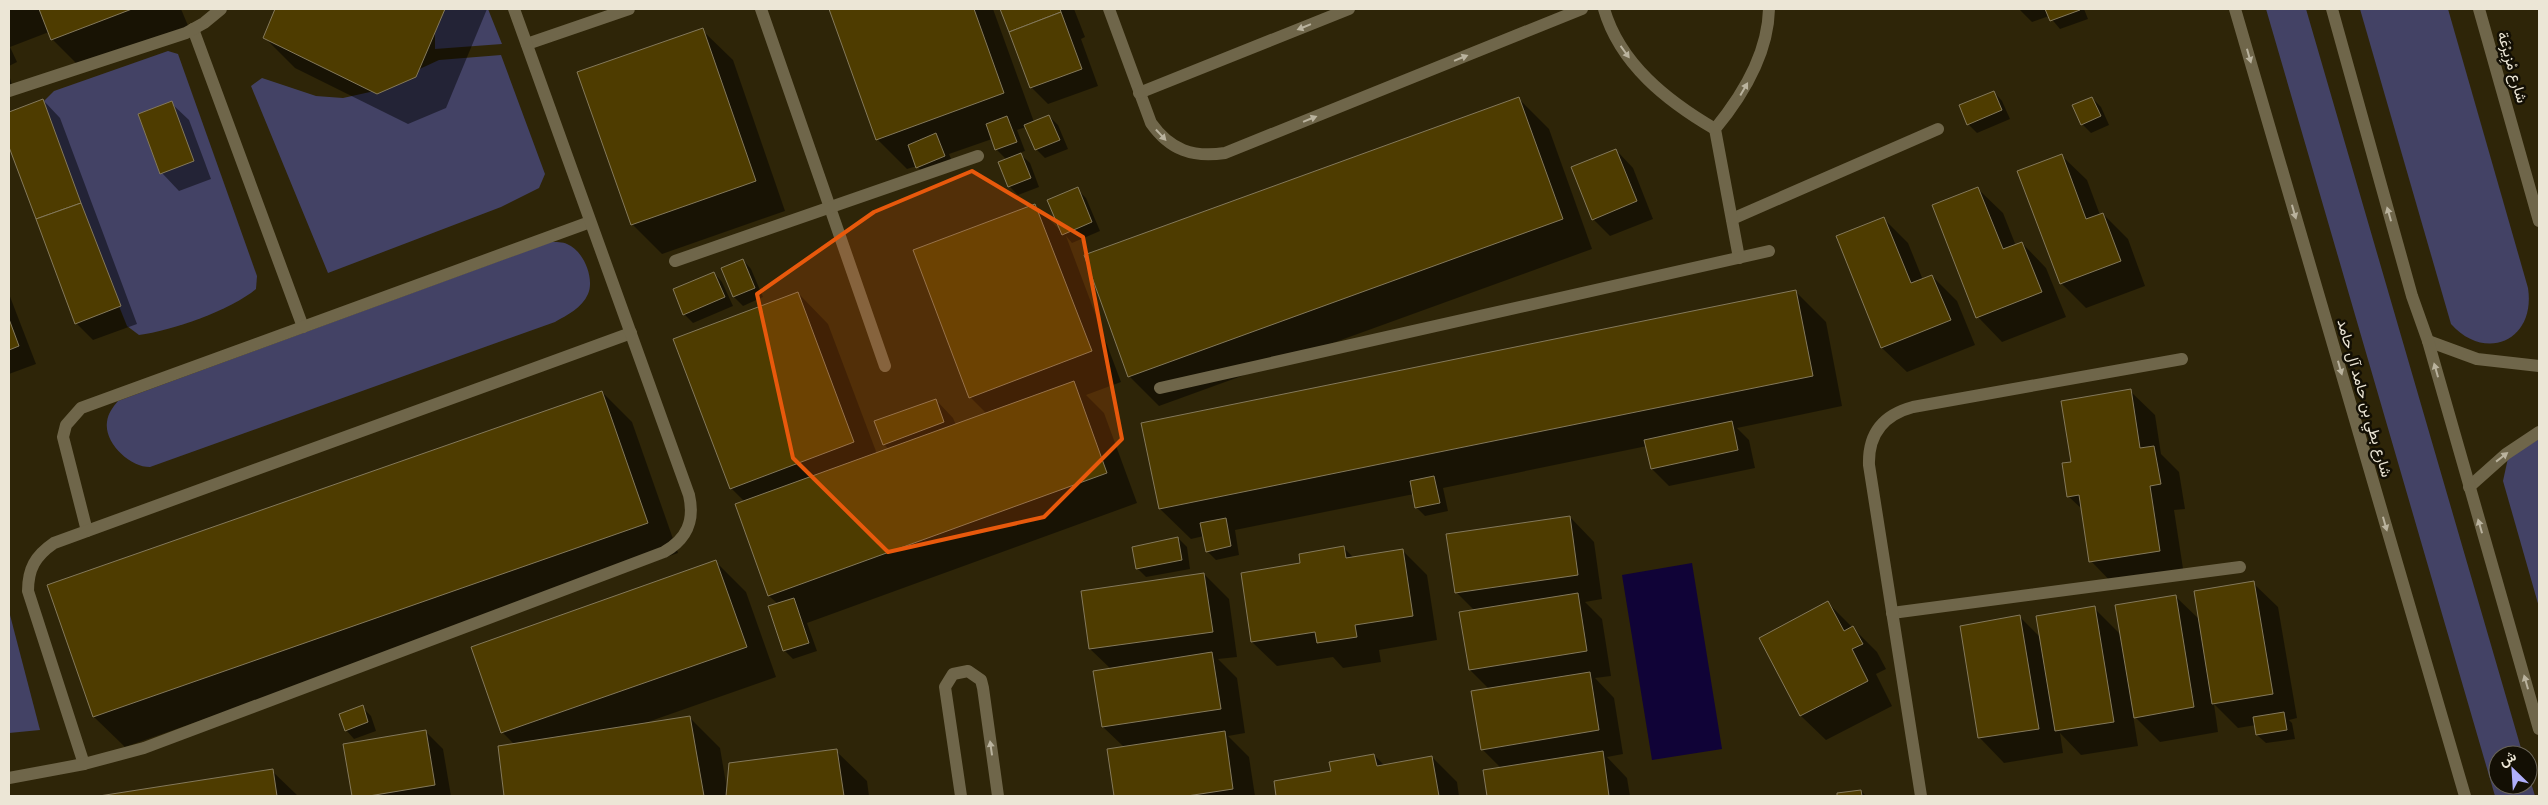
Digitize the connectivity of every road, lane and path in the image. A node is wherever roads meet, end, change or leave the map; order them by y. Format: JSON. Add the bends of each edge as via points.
{"nodes":[{"id":1,"x":222,"y":9,"type":"edge"},
{"id":2,"x":514,"y":9,"type":"edge"},
{"id":3,"x":629,"y":9,"type":"edge"},
{"id":4,"x":761,"y":9,"type":"edge"},
{"id":5,"x":1110,"y":9,"type":"edge"},
{"id":6,"x":1349,"y":9,"type":"edge"},
{"id":7,"x":1582,"y":9,"type":"edge"},
{"id":8,"x":1604,"y":9,"type":"edge"},
{"id":9,"x":1769,"y":9,"type":"edge"},
{"id":10,"x":2235,"y":9,"type":"edge"},
{"id":11,"x":2332,"y":9,"type":"edge"},
{"id":12,"x":2479,"y":9,"type":"edge"},
{"id":13,"x":193,"y":30,"type":"junction"},
{"id":14,"x":527,"y":44,"type":"junction"},
{"id":15,"x":9,"y":91,"type":"edge"},
{"id":16,"x":1139,"y":93,"type":"junction"},
{"id":17,"x":1716,"y":129,"type":"junction"},
{"id":18,"x":1938,"y":129,"type":"dead end"},
{"id":19,"x":978,"y":156,"type":"dead end"},
{"id":20,"x":830,"y":207,"type":"junction"},
{"id":21,"x":1732,"y":219,"type":"junction"},
{"id":22,"x":2539,"y":221,"type":"edge"},
{"id":23,"x":590,"y":222,"type":"junction"},
{"id":24,"x":1769,"y":251,"type":"dead end"},
{"id":25,"x":1739,"y":258,"type":"junction"},
{"id":26,"x":675,"y":261,"type":"dead end"},
{"id":27,"x":304,"y":327,"type":"junction"},
{"id":28,"x":631,"y":333,"type":"junction"},
{"id":29,"x":2428,"y":341,"type":"junction"},
{"id":30,"x":2182,"y":359,"type":"dead end"},
{"id":31,"x":885,"y":366,"type":"dead end"},
{"id":32,"x":2539,"y":366,"type":"edge"},
{"id":33,"x":1160,"y":388,"type":"dead end"},
{"id":34,"x":2539,"y":432,"type":"edge"},
{"id":35,"x":2469,"y":487,"type":"junction"},
{"id":36,"x":87,"y":531,"type":"junction"},
{"id":37,"x":2240,"y":567,"type":"dead end"},
{"id":38,"x":1892,"y":613,"type":"junction"},
{"id":39,"x":2539,"y":729,"type":"edge"},
{"id":40,"x":84,"y":764,"type":"junction"},
{"id":41,"x":9,"y":778,"type":"edge"},
{"id":42,"x":961,"y":796,"type":"edge"},
{"id":43,"x":998,"y":796,"type":"edge"},
{"id":44,"x":1921,"y":796,"type":"edge"},
{"id":45,"x":2465,"y":796,"type":"edge"}],
"edges":[{"from":1,"to":13,"type":"street"},
{"from":2,"to":14,"type":"street"},
{"from":3,"to":14,"type":"street"},
{"from":4,"to":20,"type":"street"},
{"from":5,"to":16,"type":"street"},
{"from":6,"to":16,"type":"street","one_way":true},
{"from":16,"to":7,"type":"street","one_way":true,"via":[[1151,123],[1174,148],[1208,156],[1225,153]]},
{"from":8,"to":17,"type":"street","one_way":true,"via":[[1624,53],[1642,73],[1689,114]]},
{"from":17,"to":9,"type":"street","one_way":true,"via":[[1745,88],[1756,65],[1764,43]]},
{"from":10,"to":45,"type":"street","name":"شارع بطي بن حامد آل حامد","one_way":true},
{"from":29,"to":11,"type":"street","one_way":true,"via":[[2412,296]]},
{"from":12,"to":22,"type":"street","name":"شارع مْزِيرْعَة"},
{"from":13,"to":15,"type":"street"},
{"from":13,"to":27,"type":"street"},
{"from":14,"to":23,"type":"street"},
{"from":17,"to":21,"type":"street"},
{"from":18,"to":21,"type":"street"},
{"from":19,"to":20,"type":"street"},
{"from":20,"to":26,"type":"street"},
{"from":20,"to":31,"type":"street"},
{"from":21,"to":25,"type":"street"},
{"from":23,"to":27,"type":"street"},
{"from":23,"to":28,"type":"street"},
{"from":24,"to":25,"type":"street"},
{"from":25,"to":33,"type":"street"},
{"from":27,"to":36,"type":"street","via":[[81,408],[72,416],[66,426],[64,448]]},
{"from":28,"to":36,"type":"street"},
{"from":28,"to":40,"type":"street","via":[[690,502],[691,521],[676,545],[144,748]]},
{"from":29,"to":32,"type":"street","via":[[2477,360]]},
{"from":35,"to":29,"type":"street","one_way":true},
{"from":30,"to":38,"type":"street","via":[[1912,407],[1888,418],[1878,427],[1868,452]]},
{"from":35,"to":34,"type":"street","one_way":true,"via":[[2506,454]]},
{"from":39,"to":35,"type":"street","one_way":true},
{"from":36,"to":40,"type":"street","via":[[41,551],[28,576],[28,592]]},
{"from":37,"to":38,"type":"street"},
{"from":38,"to":44,"type":"street"},
{"from":40,"to":41,"type":"street"},
{"from":43,"to":42,"type":"street","one_way":true,"via":[[983,688],[980,680],[968,671],[953,674],[945,687]]}]}
